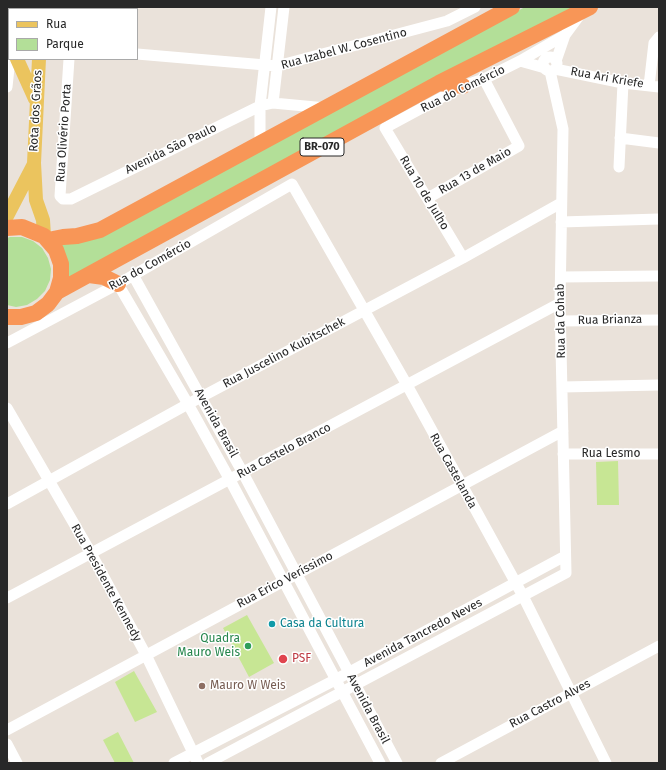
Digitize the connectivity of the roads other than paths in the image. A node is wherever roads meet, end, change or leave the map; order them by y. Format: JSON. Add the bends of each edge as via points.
{"nodes":[{"id":1,"x":271,"y":7,"type":"edge"},
{"id":2,"x":284,"y":7,"type":"edge"},
{"id":3,"x":475,"y":7,"type":"edge"},
{"id":4,"x":512,"y":7,"type":"edge"},
{"id":5,"x":587,"y":9,"type":"edge"},
{"id":6,"x":565,"y":35,"type":"junction"},
{"id":7,"x":659,"y":37,"type":"edge"},
{"id":8,"x":138,"y":54,"type":"edge"},
{"id":9,"x":8,"y":59,"type":"edge"},
{"id":10,"x":17,"y":60,"type":"edge"},
{"id":11,"x":39,"y":60,"type":"edge"},
{"id":12,"x":45,"y":60,"type":"edge"},
{"id":13,"x":69,"y":60,"type":"edge"},
{"id":14,"x":520,"y":61,"type":"junction"},
{"id":15,"x":265,"y":66,"type":"junction"},
{"id":16,"x":277,"y":66,"type":"junction"},
{"id":17,"x":551,"y":67,"type":"junction"},
{"id":18,"x":38,"y":76,"type":"junction"},
{"id":19,"x":484,"y":79,"type":"junction"},
{"id":20,"x":439,"y":83,"type":"junction"},
{"id":21,"x":623,"y":83,"type":"junction"},
{"id":22,"x":462,"y":86,"type":"junction"},
{"id":23,"x":654,"y":86,"type":"edge"},
{"id":24,"x":7,"y":87,"type":"edge"},
{"id":25,"x":36,"y":102,"type":"junction"},
{"id":26,"x":273,"y":103,"type":"junction"},
{"id":27,"x":260,"y":106,"type":"junction"},
{"id":28,"x":326,"y":108,"type":"junction"},
{"id":29,"x":385,"y":128,"type":"joint"},
{"id":30,"x":620,"y":138,"type":"junction"},
{"id":31,"x":659,"y":143,"type":"edge"},
{"id":32,"x":260,"y":144,"type":"junction"},
{"id":33,"x":34,"y":163,"type":"junction"},
{"id":34,"x":292,"y":163,"type":"junction"},
{"id":35,"x":619,"y":167,"type":"dead end"},
{"id":36,"x":292,"y":184,"type":"junction"},
{"id":37,"x":428,"y":198,"type":"junction"},
{"id":38,"x":71,"y":199,"type":"joint"},
{"id":39,"x":561,"y":203,"type":"junction"},
{"id":40,"x":7,"y":216,"type":"edge"},
{"id":41,"x":659,"y":219,"type":"edge"},
{"id":42,"x":561,"y":222,"type":"junction"},
{"id":43,"x":7,"y":228,"type":"edge"},
{"id":44,"x":46,"y":238,"type":"junction"},
{"id":45,"x":463,"y":258,"type":"junction"},
{"id":46,"x":89,"y":275,"type":"junction"},
{"id":47,"x":133,"y":275,"type":"junction"},
{"id":48,"x":659,"y":276,"type":"edge"},
{"id":49,"x":561,"y":277,"type":"junction"},
{"id":50,"x":118,"y":284,"type":"junction"},
{"id":51,"x":57,"y":292,"type":"junction"},
{"id":52,"x":560,"y":303,"type":"junction"},
{"id":53,"x":364,"y":311,"type":"junction"},
{"id":54,"x":7,"y":317,"type":"edge"},
{"id":55,"x":659,"y":320,"type":"edge"},
{"id":56,"x":560,"y":321,"type":"junction"},
{"id":57,"x":7,"y":343,"type":"edge"},
{"id":58,"x":407,"y":385,"type":"junction"},
{"id":59,"x":659,"y":385,"type":"edge"},
{"id":60,"x":562,"y":387,"type":"junction"},
{"id":61,"x":201,"y":397,"type":"junction"},
{"id":62,"x":188,"y":404,"type":"junction"},
{"id":63,"x":7,"y":408,"type":"edge"},
{"id":64,"x":563,"y":431,"type":"junction"},
{"id":65,"x":563,"y":454,"type":"junction"},
{"id":66,"x":659,"y":454,"type":"edge"},
{"id":67,"x":243,"y":473,"type":"junction"},
{"id":68,"x":230,"y":480,"type":"junction"},
{"id":69,"x":50,"y":481,"type":"junction"},
{"id":70,"x":461,"y":486,"type":"junction"},
{"id":71,"x":7,"y":504,"type":"edge"},
{"id":72,"x":91,"y":553,"type":"junction"},
{"id":73,"x":565,"y":556,"type":"junction"},
{"id":74,"x":566,"y":573,"type":"joint"},
{"id":75,"x":296,"y":575,"type":"junction"},
{"id":76,"x":282,"y":582,"type":"junction"},
{"id":77,"x":516,"y":583,"type":"junction"},
{"id":78,"x":523,"y":596,"type":"junction"},
{"id":79,"x":7,"y":598,"type":"edge"},
{"id":80,"x":659,"y":646,"type":"edge"},
{"id":81,"x":146,"y":655,"type":"junction"},
{"id":82,"x":348,"y":673,"type":"junction"},
{"id":83,"x":335,"y":680,"type":"junction"},
{"id":84,"x":355,"y":685,"type":"junction"},
{"id":85,"x":342,"y":692,"type":"junction"},
{"id":86,"x":571,"y":693,"type":"junction"},
{"id":87,"x":7,"y":730,"type":"edge"},
{"id":88,"x":7,"y":744,"type":"edge"},
{"id":89,"x":192,"y":753,"type":"junction"},
{"id":90,"x":17,"y":763,"type":"edge"},
{"id":91,"x":174,"y":763,"type":"edge"},
{"id":92,"x":198,"y":763,"type":"edge"},
{"id":93,"x":208,"y":763,"type":"edge"},
{"id":94,"x":380,"y":763,"type":"edge"},
{"id":95,"x":397,"y":763,"type":"edge"},
{"id":96,"x":441,"y":763,"type":"edge"},
{"id":97,"x":606,"y":763,"type":"edge"}],
"edges":[{"from":1,"to":15,"type":"street"},
{"from":2,"to":16,"type":"street"},
{"from":3,"to":16,"type":"street","name":"Rua Izabel W. Cosentino","via":[[447,21]]},
{"from":4,"to":28,"type":"highway","number":"BR-070"},
{"from":5,"to":6,"type":"street"},
{"from":5,"to":20,"type":"highway","number":"BR-070"},
{"from":6,"to":14,"type":"street","name":"Rua do Comércio"},
{"from":6,"to":17,"type":"street"},
{"from":7,"to":23,"type":"street","via":[[654,44]]},
{"from":8,"to":15,"type":"street","name":"Rua Izabel W. Cosentino"},
{"from":9,"to":24,"type":"street"},
{"from":10,"to":25,"type":"main road"},
{"from":11,"to":18,"type":"main road","name":"Rota dos Grãos"},
{"from":12,"to":18,"type":"main road"},
{"from":13,"to":38,"type":"street","name":"Rua Olivério Porta","via":[[60,196],[63,199]]},
{"from":14,"to":17,"type":"street"},
{"from":14,"to":19,"type":"street","name":"Rua do Comércio"},
{"from":15,"to":16,"type":"street","name":"Rua Izabel W. Cosentino"},
{"from":15,"to":27,"type":"street"},
{"from":16,"to":26,"type":"street"},
{"from":17,"to":21,"type":"street","name":"Rua Ari Kriefe"},
{"from":17,"to":39,"type":"street","name":"Rua da Cohab","via":[[563,129]]},
{"from":18,"to":25,"type":"main road","name":"Rota dos Grãos"},
{"from":19,"to":22,"type":"street","name":"Rua do Comércio"},
{"from":19,"to":37,"type":"street","name":"Rua 13 de Maio","via":[[519,146]]},
{"from":20,"to":22,"type":"highway"},
{"from":20,"to":34,"type":"highway","number":"BR-070"},
{"from":21,"to":23,"type":"street","name":"Rua Ari Kriefe"},
{"from":21,"to":30,"type":"street"},
{"from":22,"to":29,"type":"street","name":"Rua do Comércio"},
{"from":25,"to":33,"type":"main road","name":"Rota dos Grãos"},
{"from":26,"to":27,"type":"street","name":"Avenida São Paulo"},
{"from":26,"to":28,"type":"street","name":"Avenida São Paulo"},
{"from":27,"to":32,"type":"street"},
{"from":27,"to":38,"type":"street","name":"Avenida São Paulo"},
{"from":28,"to":32,"type":"highway","number":"BR-070"},
{"from":29,"to":37,"type":"street","name":"Rua 10 de Julho"},
{"from":30,"to":31,"type":"street"},
{"from":30,"to":35,"type":"street"},
{"from":32,"to":44,"type":"highway","number":"BR-070","via":[[100,230],[77,236]]},
{"from":33,"to":40,"type":"main road","name":"Rota dos Grãos"},
{"from":33,"to":44,"type":"main road","name":"Rota dos Grãos","via":[[36,200]]},
{"from":34,"to":36,"type":"street"},
{"from":34,"to":46,"type":"highway","number":"BR-070"},
{"from":36,"to":47,"type":"street","name":"Rua do Comércio"},
{"from":36,"to":53,"type":"street","name":"Rua Castelanda"},
{"from":37,"to":45,"type":"street","name":"Rua 10 de Julho"},
{"from":39,"to":42,"type":"street","name":"Rua da Cohab"},
{"from":39,"to":45,"type":"street","name":"Rua Juscelino Kubitschek"},
{"from":41,"to":42,"type":"street"},
{"from":42,"to":49,"type":"street","name":"Rua da Cohab"},
{"from":43,"to":44,"type":"highway","via":[[22,227]]},
{"from":44,"to":51,"type":"highway","number":"BR-070","via":[[56,250],[61,264]]},
{"from":45,"to":53,"type":"street","name":"Rua Juscelino Kubitschek"},
{"from":46,"to":50,"type":"highway","via":[[104,277]]},
{"from":46,"to":51,"type":"highway","number":"BR-070"},
{"from":47,"to":50,"type":"street","name":"Rua do Comércio"},
{"from":47,"to":61,"type":"street","name":"Avenida Brasil"},
{"from":48,"to":49,"type":"street"},
{"from":49,"to":52,"type":"street","name":"Rua da Cohab"},
{"from":50,"to":57,"type":"street","name":"Rua do Comércio"},
{"from":50,"to":62,"type":"street","name":"Avenida Brasil"},
{"from":51,"to":54,"type":"highway","number":"BR-070","via":[[48,304],[36,313]]},
{"from":52,"to":56,"type":"street","name":"Rua da Cohab"},
{"from":52,"to":58,"type":"street","name":"Rua Castelo Branco"},
{"from":53,"to":58,"type":"street","name":"Rua Castelanda"},
{"from":53,"to":61,"type":"street","name":"Rua Juscelino Kubitschek"},
{"from":55,"to":56,"type":"street","name":"Rua Brianza"},
{"from":56,"to":60,"type":"street","name":"Rua da Cohab"},
{"from":58,"to":67,"type":"street","name":"Rua Castelo Branco"},
{"from":58,"to":70,"type":"street","name":"Rua Castelanda"},
{"from":59,"to":60,"type":"street"},
{"from":60,"to":64,"type":"street","name":"Rua da Cohab"},
{"from":61,"to":62,"type":"street","name":"Rua Juscelino Kubitschek"},
{"from":61,"to":67,"type":"street","name":"Avenida Brasil"},
{"from":62,"to":68,"type":"street","name":"Avenida Brasil"},
{"from":62,"to":69,"type":"street","name":"Rua Juscelino Kubitschek"},
{"from":63,"to":69,"type":"street","name":"Rua Presidente Kennedy"},
{"from":64,"to":65,"type":"street","name":"Rua da Cohab"},
{"from":64,"to":70,"type":"street","name":"Rua Erico Veríssimo"},
{"from":65,"to":66,"type":"street","name":"Rua Lesmo"},
{"from":65,"to":73,"type":"street","name":"Rua da Cohab"},
{"from":67,"to":68,"type":"street","name":"Rua Castelo Branco"},
{"from":67,"to":75,"type":"street","name":"Avenida Brasil"},
{"from":68,"to":72,"type":"street","name":"Rua Castelo Branco"},
{"from":68,"to":76,"type":"street","name":"Avenida Brasil"},
{"from":69,"to":71,"type":"street","name":"Rua Juscelino Kubitschek"},
{"from":69,"to":72,"type":"street","name":"Rua Presidente Kennedy"},
{"from":70,"to":75,"type":"street","name":"Rua Erico Veríssimo"},
{"from":70,"to":77,"type":"street","name":"Rua Castelanda"},
{"from":72,"to":79,"type":"street","name":"Rua Castelo Branco"},
{"from":72,"to":81,"type":"street","name":"Rua Presidente Kennedy"},
{"from":73,"to":74,"type":"street","name":"Rua da Cohab"},
{"from":73,"to":77,"type":"street","name":"Avenida Tancredo Neves"},
{"from":74,"to":78,"type":"street","name":"Avenida Tancredo Neves"},
{"from":75,"to":76,"type":"street","name":"Rua Erico Veríssimo"},
{"from":75,"to":82,"type":"street","name":"Avenida Brasil"},
{"from":76,"to":81,"type":"street","name":"Rua Erico Veríssimo"},
{"from":76,"to":83,"type":"street","name":"Avenida Brasil"},
{"from":77,"to":78,"type":"street","name":"Rua Castelanda"},
{"from":77,"to":82,"type":"street","name":"Avenida Tancredo Neves"},
{"from":78,"to":84,"type":"street","name":"Avenida Tancredo Neves"},
{"from":78,"to":86,"type":"street","name":"Rua Castelanda"},
{"from":80,"to":86,"type":"street","name":"Rua Castro Alves"},
{"from":81,"to":87,"type":"street","name":"Rua Erico Veríssimo"},
{"from":81,"to":89,"type":"street","name":"Rua Presidente Kennedy"},
{"from":82,"to":83,"type":"street","name":"Avenida Tancredo Neves"},
{"from":82,"to":84,"type":"street","name":"Avenida Brasil"},
{"from":83,"to":85,"type":"street","name":"Avenida Brasil"},
{"from":83,"to":89,"type":"street","name":"Avenida Tancredo Neves"},
{"from":84,"to":85,"type":"street","name":"Avenida Tancredo Neves"},
{"from":84,"to":95,"type":"street","name":"Avenida Brasil"},
{"from":85,"to":93,"type":"street","name":"Avenida Tancredo Neves"},
{"from":85,"to":94,"type":"street","name":"Avenida Brasil"},
{"from":86,"to":96,"type":"street","name":"Rua Castro Alves"},
{"from":86,"to":97,"type":"street","name":"Rua Castelanda"},
{"from":88,"to":90,"type":"street"},
{"from":89,"to":91,"type":"street","name":"Avenida Tancredo Neves"},
{"from":89,"to":92,"type":"street","name":"Rua Presidente Kennedy"}]}
